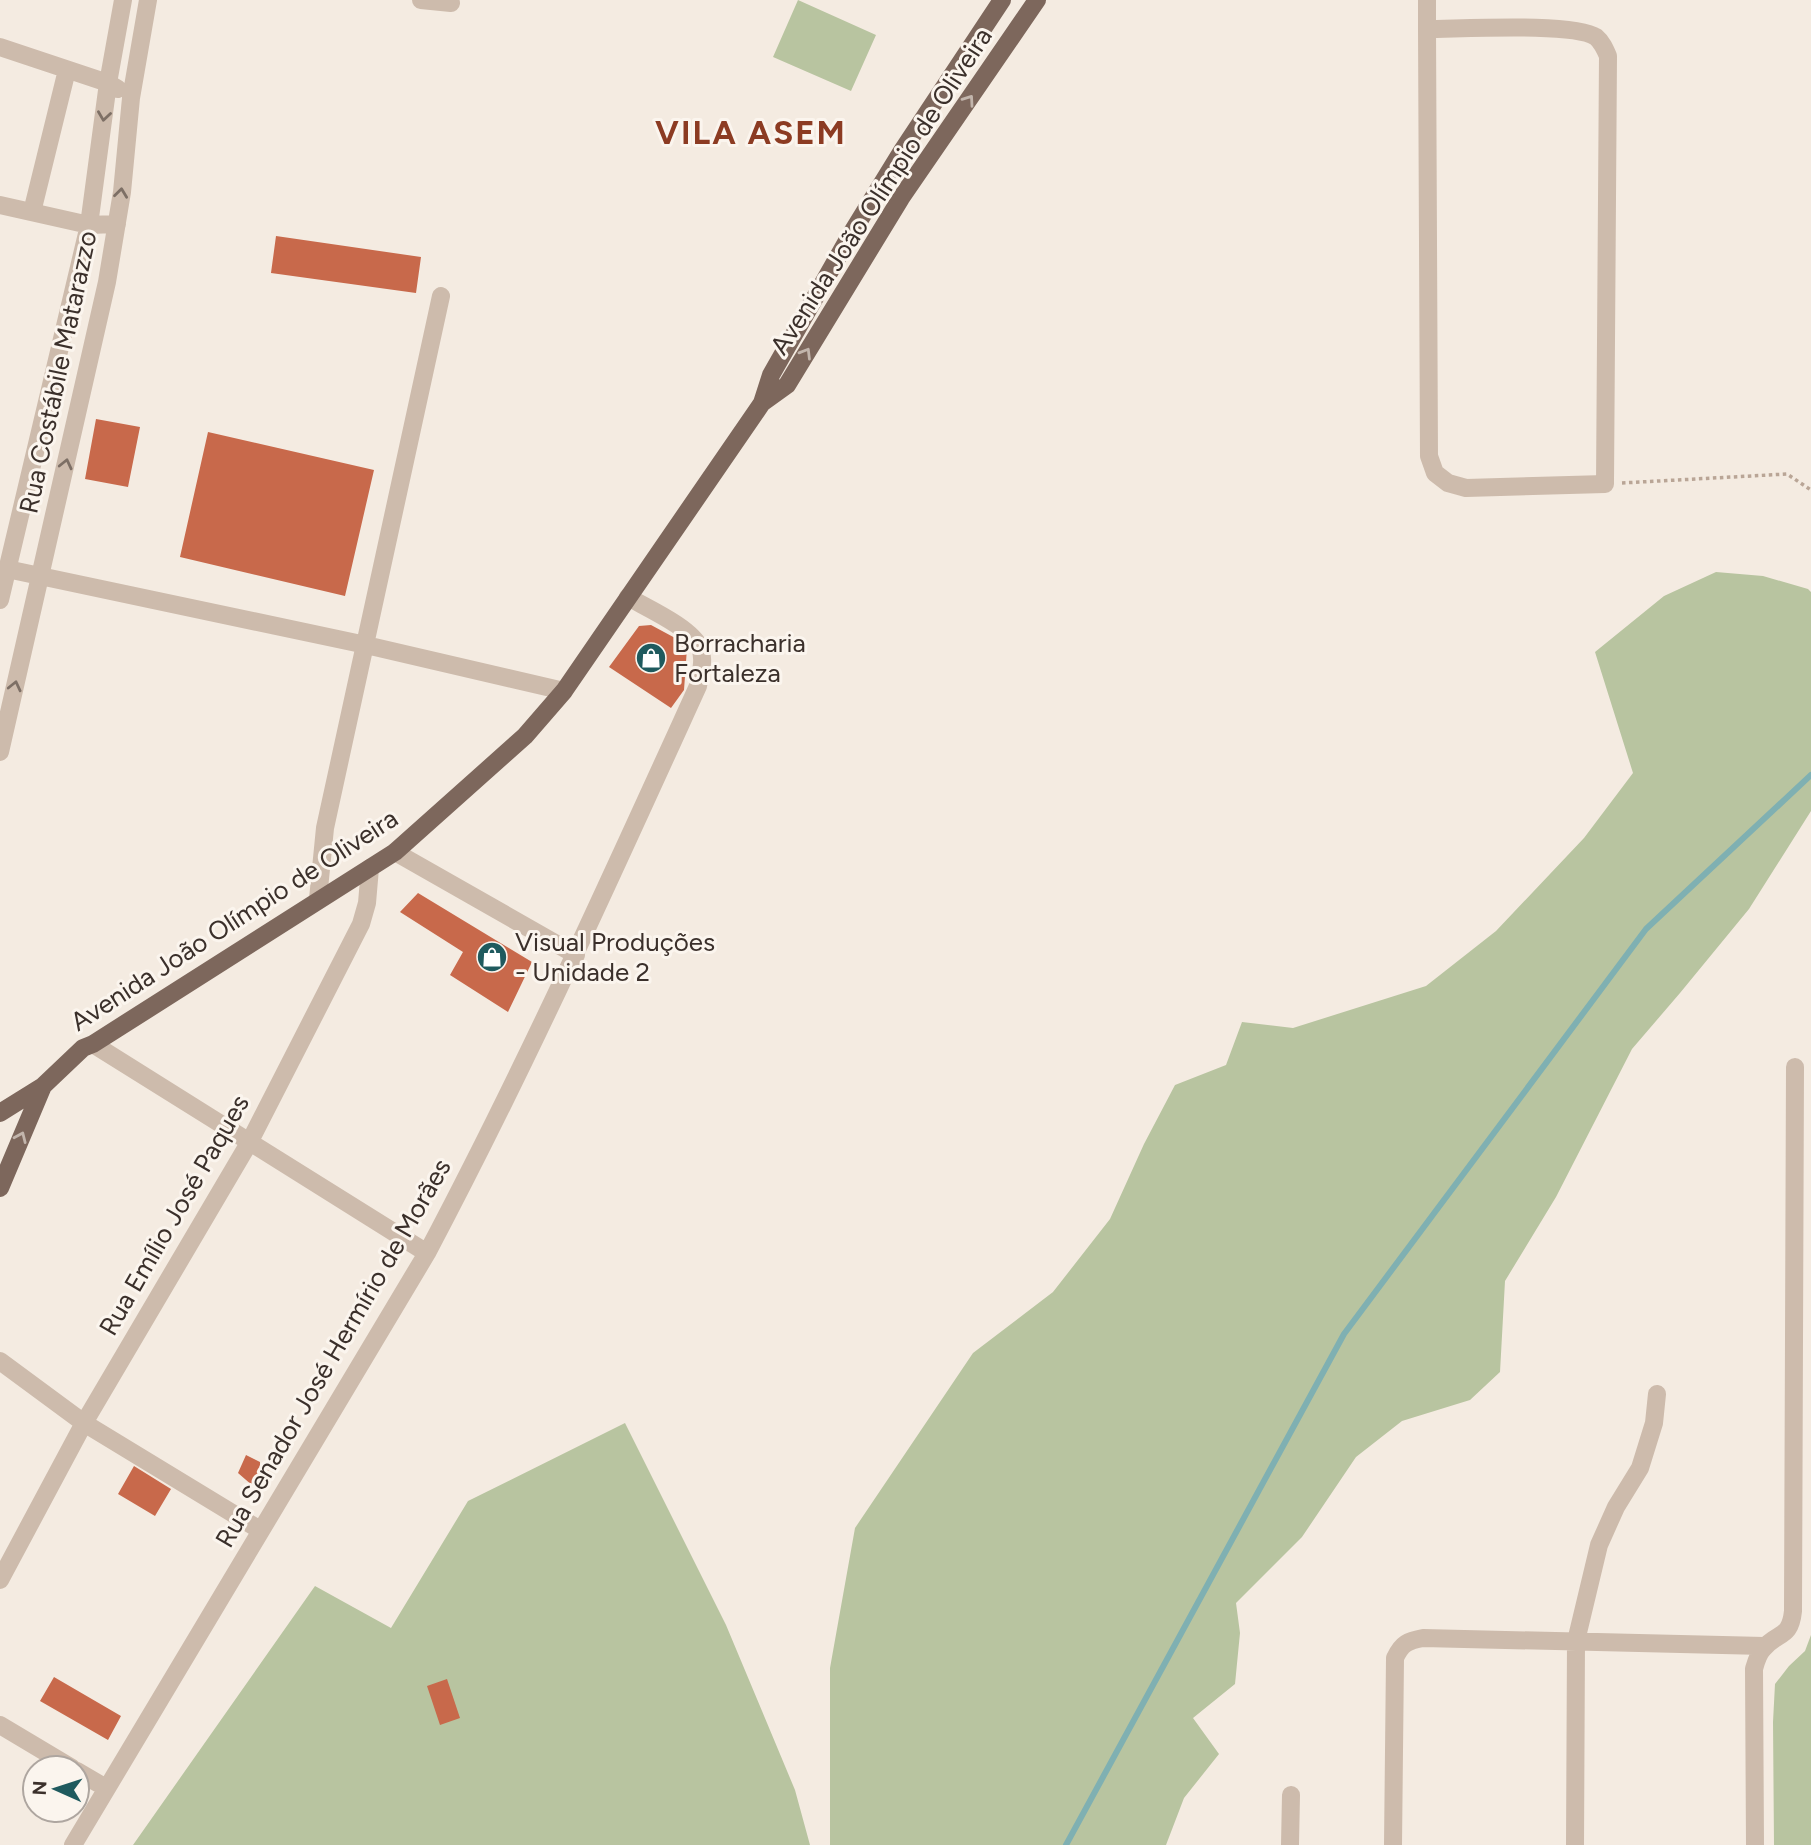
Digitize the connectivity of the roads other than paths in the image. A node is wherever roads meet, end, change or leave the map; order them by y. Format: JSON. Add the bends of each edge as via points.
{"nodes":[{"id":1,"x":123,"y":0,"type":"edge"},
{"id":2,"x":148,"y":0,"type":"edge"},
{"id":3,"x":421,"y":0,"type":"edge"},
{"id":4,"x":1002,"y":0,"type":"edge"},
{"id":5,"x":1037,"y":0,"type":"edge"},
{"id":6,"x":1427,"y":0,"type":"edge"},
{"id":7,"x":451,"y":4,"type":"dead end"},
{"id":8,"x":1427,"y":29,"type":"junction"},
{"id":9,"x":0,"y":47,"type":"edge"},
{"id":10,"x":67,"y":70,"type":"junction"},
{"id":11,"x":108,"y":83,"type":"junction"},
{"id":12,"x":131,"y":97,"type":"junction"},
{"id":13,"x":0,"y":205,"type":"edge"},
{"id":14,"x":32,"y":212,"type":"junction"},
{"id":15,"x":117,"y":224,"type":"junction"},
{"id":16,"x":89,"y":225,"type":"junction"},
{"id":17,"x":442,"y":296,"type":"dead end"},
{"id":18,"x":762,"y":403,"type":"junction"},
{"id":19,"x":7,"y":569,"type":"junction"},
{"id":20,"x":40,"y":576,"type":"junction"},
{"id":21,"x":628,"y":597,"type":"junction"},
{"id":22,"x":0,"y":600,"type":"edge"},
{"id":23,"x":366,"y":645,"type":"junction"},
{"id":24,"x":564,"y":691,"type":"junction"},
{"id":25,"x":0,"y":752,"type":"edge"},
{"id":26,"x":395,"y":852,"type":"junction"},
{"id":27,"x":370,"y":868,"type":"junction"},
{"id":28,"x":318,"y":899,"type":"junction"},
{"id":29,"x":576,"y":955,"type":"junction"},
{"id":30,"x":93,"y":1044,"type":"junction"},
{"id":31,"x":1796,"y":1067,"type":"dead end"},
{"id":32,"x":43,"y":1086,"type":"junction"},
{"id":33,"x":0,"y":1113,"type":"edge"},
{"id":34,"x":249,"y":1143,"type":"junction"},
{"id":35,"x":0,"y":1188,"type":"edge"},
{"id":36,"x":428,"y":1253,"type":"junction"},
{"id":37,"x":0,"y":1361,"type":"edge"},
{"id":38,"x":1657,"y":1394,"type":"dead end"},
{"id":39,"x":84,"y":1423,"type":"junction"},
{"id":40,"x":260,"y":1530,"type":"junction"},
{"id":41,"x":0,"y":1580,"type":"edge"},
{"id":42,"x":1576,"y":1641,"type":"junction"},
{"id":43,"x":1765,"y":1646,"type":"junction"},
{"id":44,"x":0,"y":1725,"type":"edge"},
{"id":45,"x":49,"y":1754,"type":"edge"},
{"id":46,"x":91,"y":1779,"type":"edge"},
{"id":47,"x":106,"y":1788,"type":"junction"},
{"id":48,"x":1291,"y":1795,"type":"dead end"},
{"id":49,"x":73,"y":1845,"type":"edge"},
{"id":50,"x":1290,"y":1845,"type":"edge"},
{"id":51,"x":1393,"y":1845,"type":"edge"},
{"id":52,"x":1576,"y":1845,"type":"edge"},
{"id":53,"x":1755,"y":1845,"type":"edge"}],
"edges":[{"from":1,"to":11,"type":"street","name":"Rua Costábile Matarazzo"},
{"from":2,"to":12,"type":"street","name":"Rua Costábile Matarazzo"},
{"from":3,"to":7,"type":"street"},
{"from":4,"to":18,"type":"main road","name":"Avenida João Olímpio de Oliveira","via":[[851,234],[771,375]]},
{"from":18,"to":5,"type":"main road","name":"Avenida João Olímpio de Oliveira","one_way":true,"via":[[787,385],[901,198]]},
{"from":6,"to":8,"type":"street"},
{"from":8,"to":8,"type":"street","via":[[1429,456],[1435,473],[1466,488],[1605,484],[1608,56],[1595,36],[1580,31]]},
{"from":9,"to":10,"type":"street"},
{"from":10,"to":11,"type":"street"},
{"from":10,"to":14,"type":"street"},
{"from":11,"to":12,"type":"street"},
{"from":11,"to":16,"type":"street","name":"Rua Costábile Matarazzo","one_way":true},
{"from":15,"to":12,"type":"street","name":"Rua Costábile Matarazzo","one_way":true},
{"from":13,"to":14,"type":"street"},
{"from":14,"to":16,"type":"street"},
{"from":15,"to":16,"type":"street"},
{"from":20,"to":15,"type":"street","name":"Rua Costábile Matarazzo","one_way":true},
{"from":16,"to":19,"type":"street","name":"Rua Costábile Matarazzo"},
{"from":17,"to":23,"type":"street"},
{"from":18,"to":21,"type":"main road","name":"Avenida João Olímpio de Oliveira"},
{"from":19,"to":20,"type":"street"},
{"from":19,"to":22,"type":"street","name":"Rua Costábile Matarazzo"},
{"from":20,"to":23,"type":"street"},
{"from":25,"to":20,"type":"street","name":"Rua Costábile Matarazzo","one_way":true},
{"from":21,"to":24,"type":"main road","name":"Avenida João Olímpio de Oliveira"},
{"from":21,"to":29,"type":"street","name":"Rua Senador José Hermírio de Morães","via":[[688,631],[700,647],[702,664],[698,686]]},
{"from":23,"to":24,"type":"street"},
{"from":23,"to":28,"type":"street","via":[[325,828]]},
{"from":24,"to":26,"type":"main road","name":"Avenida João Olímpio de Oliveira","via":[[525,736]]},
{"from":26,"to":27,"type":"main road","name":"Avenida João Olímpio de Oliveira"},
{"from":26,"to":29,"type":"street"},
{"from":27,"to":28,"type":"main road","name":"Avenida João Olímpio de Oliveira"},
{"from":27,"to":34,"type":"street","name":"Rua Emílio José Paques","via":[[361,924]]},
{"from":28,"to":30,"type":"main road","name":"Avenida João Olímpio de Oliveira"},
{"from":29,"to":36,"type":"street","name":"Rua Senador José Hermírio de Morães"},
{"from":30,"to":32,"type":"main road","name":"Avenida João Olímpio de Oliveira"},
{"from":30,"to":34,"type":"street"},
{"from":31,"to":43,"type":"street","via":[[1793,1611],[1789,1629]]},
{"from":32,"to":33,"type":"main road","name":"Avenida João Olímpio de Oliveira"},
{"from":35,"to":32,"type":"main road","name":"Avenida João Olímpio de Oliveira","one_way":true},
{"from":34,"to":36,"type":"street"},
{"from":34,"to":39,"type":"street","name":"Rua Emílio José Paques"},
{"from":36,"to":40,"type":"street","name":"Rua Senador José Hermírio de Morães"},
{"from":37,"to":39,"type":"street"},
{"from":38,"to":42,"type":"street","via":[[1654,1423],[1640,1468],[1599,1545]]},
{"from":39,"to":40,"type":"street"},
{"from":39,"to":41,"type":"street","name":"Rua Emílio José Paques"},
{"from":40,"to":47,"type":"street","name":"Rua Senador José Hermírio de Morães"},
{"from":42,"to":43,"type":"street"},
{"from":42,"to":51,"type":"street","via":[[1423,1638],[1400,1648],[1395,1658]]},
{"from":42,"to":52,"type":"street"},
{"from":43,"to":53,"type":"street","via":[[1754,1669]]},
{"from":44,"to":45,"type":"street"},
{"from":46,"to":47,"type":"street"},
{"from":47,"to":49,"type":"street","name":"Rua Senador José Hermírio de Morães"},
{"from":48,"to":50,"type":"street"}]}
